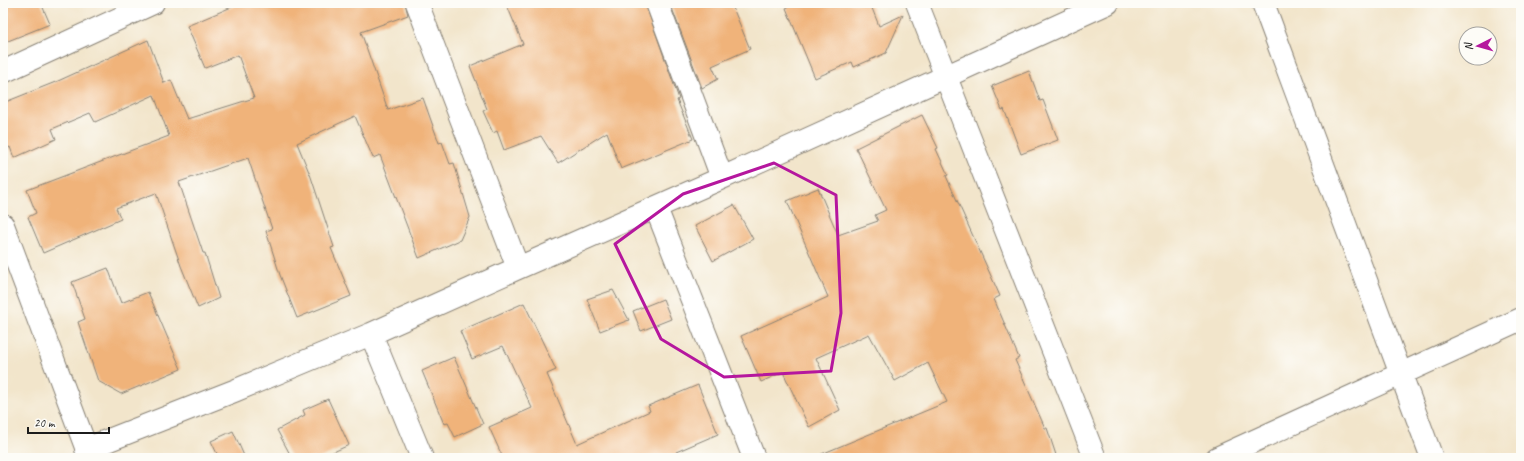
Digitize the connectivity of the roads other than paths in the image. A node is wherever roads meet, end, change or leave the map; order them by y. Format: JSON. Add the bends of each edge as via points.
{"nodes":[{"id":1,"x":153,"y":3,"type":"edge"},
{"id":2,"x":417,"y":3,"type":"edge"},
{"id":3,"x":657,"y":3,"type":"edge"},
{"id":4,"x":917,"y":3,"type":"edge"},
{"id":5,"x":1108,"y":3,"type":"edge"},
{"id":6,"x":1264,"y":3,"type":"edge"},
{"id":7,"x":3,"y":72,"type":"edge"},
{"id":8,"x":945,"y":76,"type":"junction"},
{"id":9,"x":722,"y":178,"type":"junction"},
{"id":10,"x":656,"y":208,"type":"junction"},
{"id":11,"x":3,"y":225,"type":"edge"},
{"id":12,"x":518,"y":268,"type":"junction"},
{"id":13,"x":1521,"y":319,"type":"edge"},
{"id":14,"x":371,"y":334,"type":"junction"},
{"id":15,"x":1401,"y":373,"type":"junction"},
{"id":16,"x":88,"y":453,"type":"edge"},
{"id":17,"x":422,"y":458,"type":"edge"},
{"id":18,"x":754,"y":458,"type":"edge"},
{"id":19,"x":1095,"y":458,"type":"edge"},
{"id":20,"x":1217,"y":458,"type":"edge"},
{"id":21,"x":1432,"y":458,"type":"edge"}],
"edges":[{"from":1,"to":7,"type":"street"},
{"from":2,"to":12,"type":"street"},
{"from":3,"to":9,"type":"street"},
{"from":4,"to":8,"type":"street"},
{"from":5,"to":8,"type":"street"},
{"from":6,"to":15,"type":"street"},
{"from":8,"to":9,"type":"street"},
{"from":8,"to":19,"type":"street"},
{"from":9,"to":10,"type":"street"},
{"from":10,"to":12,"type":"street"},
{"from":10,"to":18,"type":"street"},
{"from":11,"to":16,"type":"street"},
{"from":12,"to":14,"type":"street"},
{"from":13,"to":15,"type":"street"},
{"from":14,"to":16,"type":"street"},
{"from":14,"to":17,"type":"street"},
{"from":15,"to":20,"type":"street"},
{"from":15,"to":21,"type":"street"}]}
